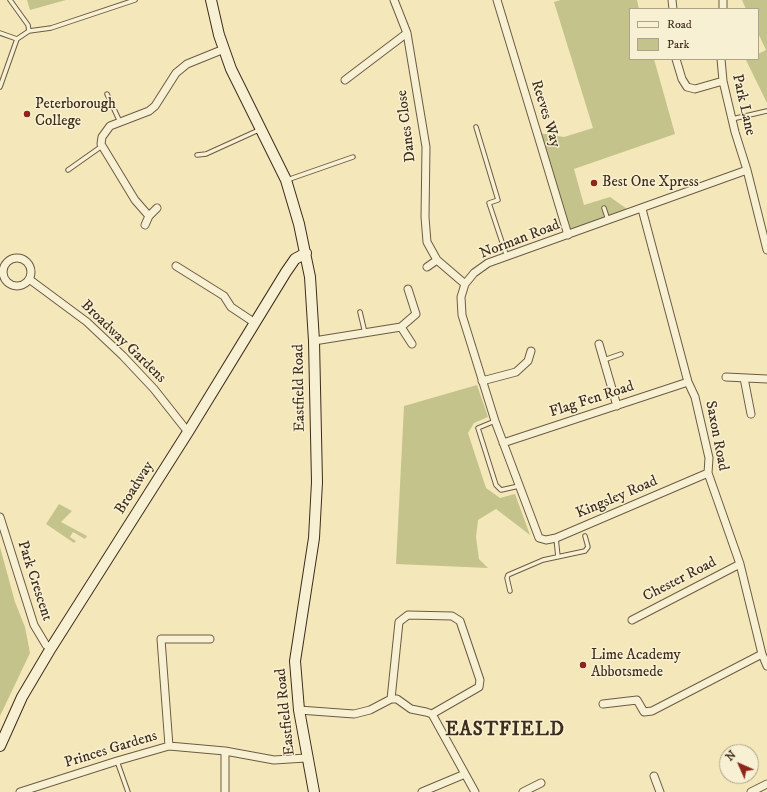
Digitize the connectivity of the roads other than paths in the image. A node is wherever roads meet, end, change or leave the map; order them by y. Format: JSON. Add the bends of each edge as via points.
{"nodes":[{"id":1,"x":10,"y":0,"type":"edge"},
{"id":2,"x":135,"y":0,"type":"edge"},
{"id":3,"x":211,"y":0,"type":"edge"},
{"id":4,"x":394,"y":0,"type":"edge"},
{"id":5,"x":497,"y":0,"type":"edge"},
{"id":6,"x":29,"y":31,"type":"junction"},
{"id":7,"x":0,"y":33,"type":"edge"},
{"id":8,"x":407,"y":33,"type":"junction"},
{"id":9,"x":17,"y":39,"type":"junction"},
{"id":10,"x":224,"y":49,"type":"junction"},
{"id":11,"x":676,"y":60,"type":"edge"},
{"id":12,"x":721,"y":60,"type":"edge"},
{"id":13,"x":344,"y":80,"type":"dead end"},
{"id":14,"x":724,"y":81,"type":"junction"},
{"id":15,"x":0,"y":87,"type":"edge"},
{"id":16,"x":107,"y":94,"type":"dead end"},
{"id":17,"x":767,"y":111,"type":"edge"},
{"id":18,"x":732,"y":119,"type":"junction"},
{"id":19,"x":120,"y":122,"type":"junction"},
{"id":20,"x":476,"y":127,"type":"dead end"},
{"id":21,"x":261,"y":129,"type":"junction"},
{"id":22,"x":102,"y":146,"type":"junction"},
{"id":23,"x":197,"y":155,"type":"dead end"},
{"id":24,"x":353,"y":157,"type":"dead end"},
{"id":25,"x":68,"y":170,"type":"dead end"},
{"id":26,"x":747,"y":170,"type":"junction"},
{"id":27,"x":286,"y":180,"type":"junction"},
{"id":28,"x":157,"y":208,"type":"dead end"},
{"id":29,"x":604,"y":208,"type":"dead end"},
{"id":30,"x":642,"y":209,"type":"junction"},
{"id":31,"x":149,"y":216,"type":"junction"},
{"id":32,"x":608,"y":221,"type":"junction"},
{"id":33,"x":145,"y":225,"type":"dead end"},
{"id":34,"x":568,"y":235,"type":"junction"},
{"id":35,"x":767,"y":250,"type":"edge"},
{"id":36,"x":306,"y":253,"type":"junction"},
{"id":37,"x":507,"y":256,"type":"junction"},
{"id":38,"x":437,"y":260,"type":"junction"},
{"id":39,"x":176,"y":266,"type":"dead end"},
{"id":40,"x":427,"y":268,"type":"dead end"},
{"id":41,"x":29,"y":279,"type":"junction"},
{"id":42,"x":465,"y":284,"type":"junction"},
{"id":43,"x":408,"y":289,"type":"dead end"},
{"id":44,"x":360,"y":312,"type":"dead end"},
{"id":45,"x":255,"y":323,"type":"junction"},
{"id":46,"x":401,"y":327,"type":"junction"},
{"id":47,"x":365,"y":334,"type":"junction"},
{"id":48,"x":314,"y":341,"type":"junction"},
{"id":49,"x":412,"y":344,"type":"dead end"},
{"id":50,"x":599,"y":344,"type":"dead end"},
{"id":51,"x":531,"y":351,"type":"dead end"},
{"id":52,"x":621,"y":354,"type":"dead end"},
{"id":53,"x":604,"y":360,"type":"junction"},
{"id":54,"x":726,"y":377,"type":"dead end"},
{"id":55,"x":744,"y":378,"type":"junction"},
{"id":56,"x":767,"y":379,"type":"edge"},
{"id":57,"x":482,"y":381,"type":"junction"},
{"id":58,"x":688,"y":382,"type":"junction"},
{"id":59,"x":617,"y":406,"type":"junction"},
{"id":60,"x":751,"y":414,"type":"dead end"},
{"id":61,"x":495,"y":421,"type":"junction"},
{"id":62,"x":188,"y":432,"type":"junction"},
{"id":63,"x":503,"y":443,"type":"junction"},
{"id":64,"x":708,"y":473,"type":"junction"},
{"id":65,"x":519,"y":486,"type":"junction"},
{"id":66,"x":0,"y":517,"type":"edge"},
{"id":67,"x":585,"y":536,"type":"dead end"},
{"id":68,"x":556,"y":538,"type":"junction"},
{"id":69,"x":558,"y":557,"type":"junction"},
{"id":70,"x":740,"y":564,"type":"junction"},
{"id":71,"x":510,"y":591,"type":"dead end"},
{"id":72,"x":632,"y":620,"type":"dead end"},
{"id":73,"x":210,"y":639,"type":"dead end"},
{"id":74,"x":51,"y":648,"type":"junction"},
{"id":75,"x":762,"y":654,"type":"junction"},
{"id":76,"x":767,"y":666,"type":"edge"},
{"id":77,"x":391,"y":699,"type":"junction"},
{"id":78,"x":603,"y":704,"type":"dead end"},
{"id":79,"x":299,"y":710,"type":"junction"},
{"id":80,"x":432,"y":714,"type":"junction"},
{"id":81,"x":0,"y":746,"type":"edge"},
{"id":82,"x":169,"y":746,"type":"junction"},
{"id":83,"x":225,"y":752,"type":"junction"},
{"id":84,"x":306,"y":758,"type":"junction"},
{"id":85,"x":117,"y":761,"type":"junction"},
{"id":86,"x":465,"y":774,"type":"junction"},
{"id":87,"x":654,"y":776,"type":"dead end"},
{"id":88,"x":541,"y":783,"type":"dead end"},
{"id":89,"x":767,"y":784,"type":"edge"},
{"id":90,"x":20,"y":792,"type":"edge"},
{"id":91,"x":128,"y":792,"type":"edge"},
{"id":92,"x":225,"y":792,"type":"edge"},
{"id":93,"x":314,"y":792,"type":"edge"},
{"id":94,"x":422,"y":792,"type":"edge"},
{"id":95,"x":475,"y":792,"type":"edge"},
{"id":96,"x":523,"y":792,"type":"edge"},
{"id":97,"x":660,"y":792,"type":"edge"},
{"id":98,"x":752,"y":792,"type":"edge"}],
"edges":[{"from":1,"to":6,"type":"lane","via":[[28,25]]},
{"from":2,"to":6,"type":"lane","via":[[51,28]]},
{"from":3,"to":10,"type":"street","name":"Eastfield Road"},
{"from":4,"to":8,"type":"street","name":"Danes Close"},
{"from":5,"to":34,"type":"street","name":"Reeves Way"},
{"from":6,"to":9,"type":"lane"},
{"from":7,"to":9,"type":"lane"},
{"from":8,"to":13,"type":"street"},
{"from":8,"to":38,"type":"street","name":"Danes Close","via":[[426,147],[427,242]]},
{"from":9,"to":15,"type":"lane"},
{"from":10,"to":19,"type":"street","via":[[187,64],[176,73],[155,106],[149,111]]},
{"from":10,"to":21,"type":"street","name":"Eastfield Road","via":[[231,69]]},
{"from":11,"to":14,"type":"street","via":[[687,87],[695,89]]},
{"from":12,"to":14,"type":"street","name":"Park Lane"},
{"from":14,"to":18,"type":"street","name":"Park Lane"},
{"from":16,"to":19,"type":"lane"},
{"from":17,"to":18,"type":"lane"},
{"from":18,"to":26,"type":"street","name":"Park Lane"},
{"from":19,"to":22,"type":"street","via":[[105,131],[101,140]]},
{"from":20,"to":37,"type":"lane","via":[[498,200],[489,203]]},
{"from":21,"to":23,"type":"lane","via":[[206,154]]},
{"from":21,"to":27,"type":"street","name":"Eastfield Road"},
{"from":22,"to":25,"type":"lane"},
{"from":22,"to":31,"type":"street","via":[[126,187]]},
{"from":24,"to":27,"type":"lane"},
{"from":26,"to":30,"type":"street","name":"Norman Road"},
{"from":26,"to":35,"type":"street","name":"Park Lane"},
{"from":27,"to":36,"type":"street","name":"Eastfield Road"},
{"from":28,"to":31,"type":"street"},
{"from":29,"to":32,"type":"lane"},
{"from":30,"to":32,"type":"street","name":"Norman Road"},
{"from":30,"to":58,"type":"street","name":"Saxon Road"},
{"from":31,"to":33,"type":"street"},
{"from":32,"to":34,"type":"street","name":"Norman Road"},
{"from":34,"to":37,"type":"street","name":"Norman Road"},
{"from":36,"to":45,"type":"street","name":"Broadway","via":[[295,259]]},
{"from":36,"to":48,"type":"street","name":"Eastfield Road"},
{"from":37,"to":42,"type":"street","name":"Norman Road","via":[[488,263],[474,273]]},
{"from":38,"to":40,"type":"street"},
{"from":38,"to":42,"type":"street","name":"Danes Close"},
{"from":39,"to":45,"type":"street","via":[[224,296],[231,306]]},
{"from":41,"to":41,"type":"street","via":[[22,285],[13,286],[5,280],[3,270],[11,260],[20,258],[30,266]]},
{"from":41,"to":62,"type":"street","name":"Broadway Gardens","via":[[87,322],[154,389]]},
{"from":42,"to":57,"type":"street","via":[[461,297],[462,315]]},
{"from":43,"to":46,"type":"street","via":[[416,314]]},
{"from":44,"to":47,"type":"lane"},
{"from":45,"to":62,"type":"street","name":"Broadway"},
{"from":46,"to":47,"type":"street"},
{"from":46,"to":49,"type":"street"},
{"from":47,"to":48,"type":"street"},
{"from":48,"to":79,"type":"street","name":"Eastfield Road","via":[[317,482],[314,538],[295,661]]},
{"from":50,"to":53,"type":"street"},
{"from":51,"to":57,"type":"street","via":[[528,361],[516,372]]},
{"from":52,"to":53,"type":"lane"},
{"from":53,"to":59,"type":"street"},
{"from":54,"to":55,"type":"street"},
{"from":55,"to":56,"type":"street"},
{"from":55,"to":60,"type":"street"},
{"from":57,"to":61,"type":"street"},
{"from":58,"to":59,"type":"street","name":"Flag Fen Road"},
{"from":58,"to":64,"type":"street","name":"Saxon Road","via":[[695,397],[709,458]]},
{"from":59,"to":63,"type":"street","name":"Flag Fen Road"},
{"from":61,"to":63,"type":"street"},
{"from":61,"to":65,"type":"lane","via":[[478,428],[496,485],[501,490]]},
{"from":62,"to":74,"type":"street","name":"Broadway"},
{"from":63,"to":65,"type":"street"},
{"from":64,"to":68,"type":"street","name":"Kingsley Road"},
{"from":64,"to":70,"type":"street","name":"Saxon Road"},
{"from":65,"to":68,"type":"street","via":[[536,534],[544,540]]},
{"from":66,"to":74,"type":"street","name":"Park Crescent","via":[[34,625],[46,645]]},
{"from":67,"to":69,"type":"lane","via":[[587,550]]},
{"from":68,"to":69,"type":"lane"},
{"from":69,"to":71,"type":"lane","via":[[543,560],[508,575]]},
{"from":70,"to":72,"type":"street","name":"Chester Road"},
{"from":70,"to":75,"type":"street","name":"Saxon Road"},
{"from":73,"to":82,"type":"street","via":[[161,639]]},
{"from":74,"to":81,"type":"street","name":"Broadway","via":[[22,697]]},
{"from":75,"to":76,"type":"street","name":"Saxon Road"},
{"from":75,"to":78,"type":"street","via":[[652,711],[644,712],[637,700]]},
{"from":77,"to":79,"type":"street","via":[[370,710],[354,714]]},
{"from":77,"to":80,"type":"street","via":[[397,699],[411,709]]},
{"from":77,"to":80,"type":"street","via":[[399,622],[408,615],[452,616],[460,621],[480,680],[479,688]]},
{"from":79,"to":84,"type":"street","name":"Eastfield Road"},
{"from":80,"to":86,"type":"street"},
{"from":82,"to":83,"type":"street","name":"Princes Gardens"},
{"from":82,"to":85,"type":"street","name":"Princes Gardens"},
{"from":83,"to":84,"type":"street","name":"Princes Gardens","via":[[274,760]]},
{"from":83,"to":92,"type":"street"},
{"from":84,"to":93,"type":"street","name":"Eastfield Road"},
{"from":85,"to":90,"type":"street","name":"Princes Gardens"},
{"from":85,"to":91,"type":"lane"},
{"from":86,"to":94,"type":"street"},
{"from":86,"to":95,"type":"street"},
{"from":87,"to":97,"type":"street"},
{"from":88,"to":96,"type":"street"},
{"from":89,"to":98,"type":"street"}]}
